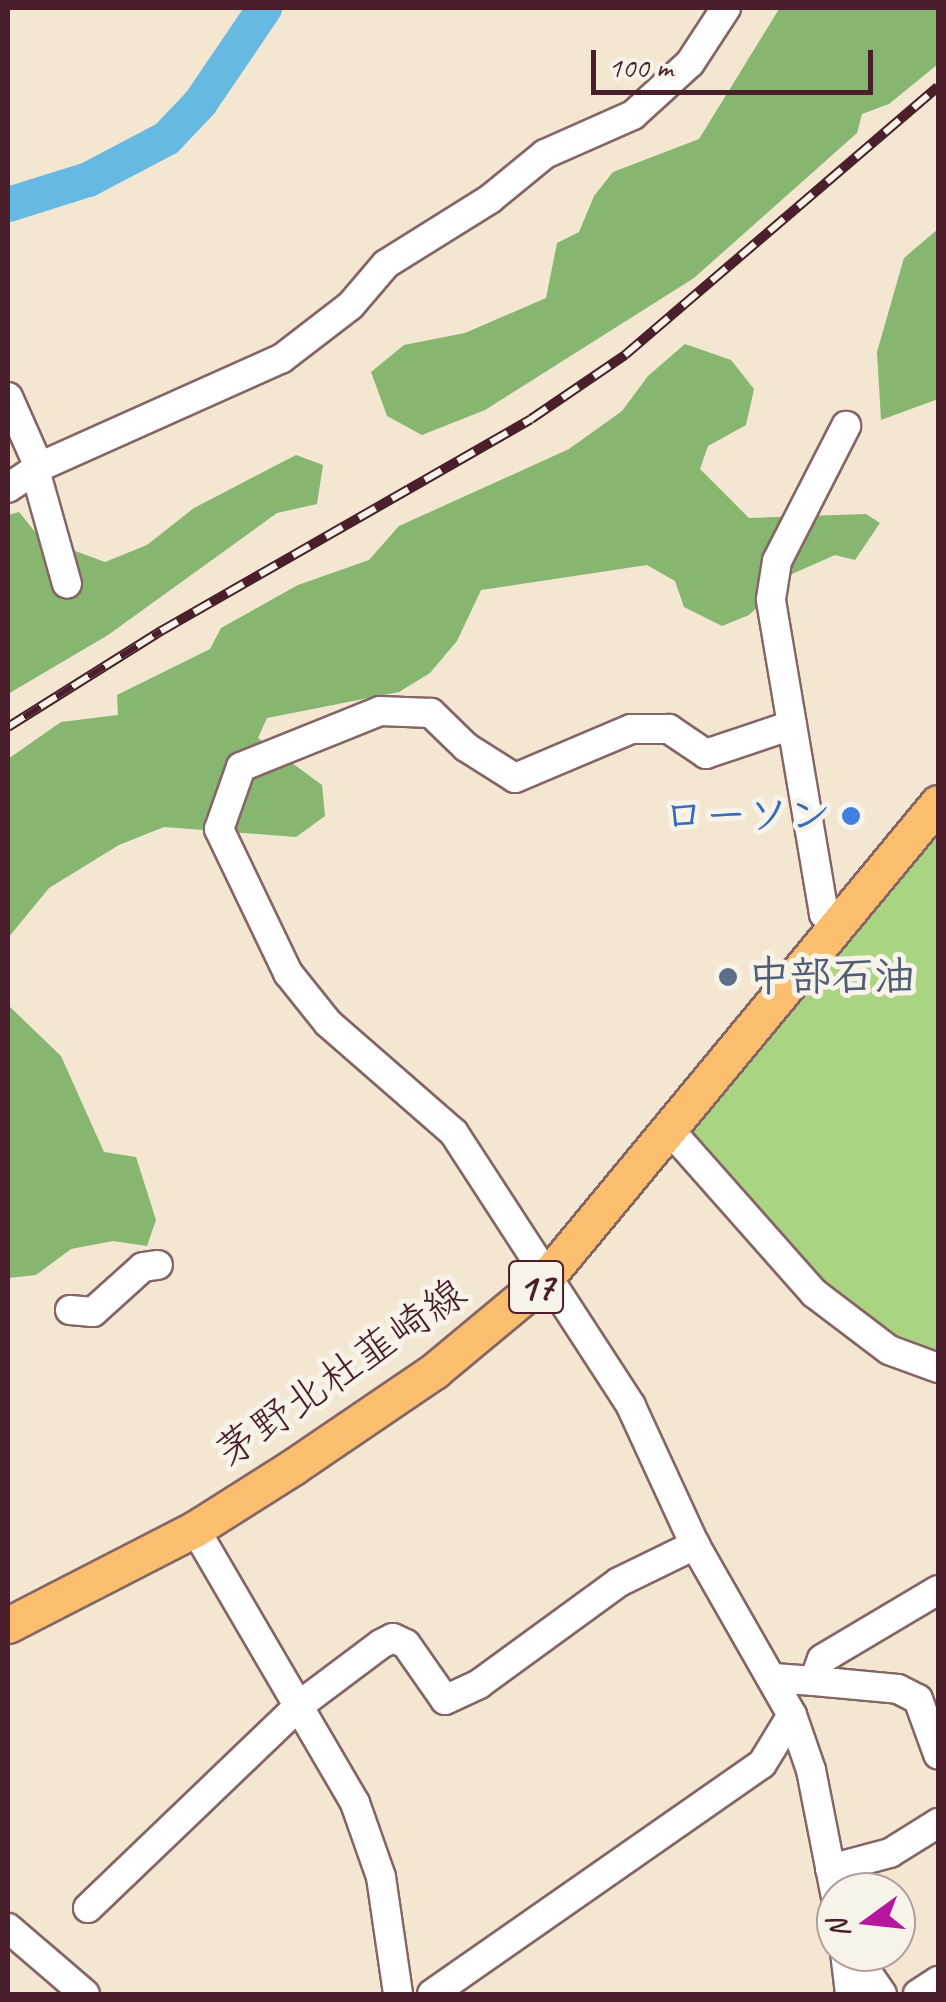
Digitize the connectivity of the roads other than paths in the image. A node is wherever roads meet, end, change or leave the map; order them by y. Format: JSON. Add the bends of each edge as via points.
{"nodes":[{"id":1,"x":726,"y":8,"type":"edge"},
{"id":2,"x":8,"y":397,"type":"edge"},
{"id":3,"x":846,"y":426,"type":"dead end"},
{"id":4,"x":37,"y":468,"type":"junction"},
{"id":5,"x":8,"y":488,"type":"edge"},
{"id":6,"x":67,"y":584,"type":"dead end"},
{"id":7,"x":792,"y":724,"type":"junction"},
{"id":8,"x":938,"y":803,"type":"edge"},
{"id":9,"x":834,"y":922,"type":"junction"},
{"id":10,"x":668,"y":1128,"type":"junction"},
{"id":11,"x":158,"y":1265,"type":"dead end"},
{"id":12,"x":545,"y":1280,"type":"junction"},
{"id":13,"x":70,"y":1310,"type":"dead end"},
{"id":14,"x":938,"y":1368,"type":"edge"},
{"id":15,"x":195,"y":1529,"type":"junction"},
{"id":16,"x":695,"y":1546,"type":"junction"},
{"id":17,"x":938,"y":1590,"type":"edge"},
{"id":18,"x":8,"y":1624,"type":"edge"},
{"id":19,"x":774,"y":1678,"type":"junction"},
{"id":20,"x":814,"y":1682,"type":"junction"},
{"id":21,"x":300,"y":1704,"type":"junction"},
{"id":22,"x":792,"y":1716,"type":"junction"},
{"id":23,"x":938,"y":1754,"type":"edge"},
{"id":24,"x":938,"y":1823,"type":"edge"},
{"id":25,"x":830,"y":1869,"type":"junction"},
{"id":26,"x":831,"y":1872,"type":"edge"},
{"id":27,"x":88,"y":1908,"type":"dead end"},
{"id":28,"x":8,"y":1928,"type":"edge"},
{"id":29,"x":865,"y":1972,"type":"edge"},
{"id":30,"x":938,"y":1982,"type":"edge"},
{"id":31,"x":86,"y":1994,"type":"edge"},
{"id":32,"x":398,"y":1994,"type":"edge"},
{"id":33,"x":432,"y":1994,"type":"edge"},
{"id":34,"x":882,"y":1994,"type":"edge"},
{"id":35,"x":918,"y":1994,"type":"edge"}],
"edges":[{"from":1,"to":4,"type":"street","via":[[690,63],[634,115],[545,154],[490,200],[386,264],[351,305],[281,358]]},
{"from":2,"to":4,"type":"street"},
{"from":3,"to":7,"type":"street","via":[[778,561],[770,599]]},
{"from":4,"to":5,"type":"street"},
{"from":4,"to":6,"type":"street"},
{"from":7,"to":9,"type":"street","via":[[824,914]]},
{"from":7,"to":12,"type":"street","via":[[706,754],[669,729],[631,728],[515,778],[466,747],[431,713],[380,711],[242,767],[228,790],[219,829],[226,854],[288,973],[328,1024],[454,1133]]},
{"from":8,"to":9,"type":"main road","name":"茅野北杜韮崎線","number":"17"},
{"from":9,"to":10,"type":"main road","name":"茅野北杜韮崎線","number":"17"},
{"from":10,"to":12,"type":"main road","name":"茅野北杜韮崎線","number":"17"},
{"from":10,"to":14,"type":"street","via":[[814,1293],[888,1350]]},
{"from":11,"to":13,"type":"street","via":[[143,1266],[93,1312]]},
{"from":12,"to":15,"type":"main road","name":"茅野北杜韮崎線","number":"17","via":[[434,1371]]},
{"from":12,"to":16,"type":"street","via":[[631,1406]]},
{"from":15,"to":18,"type":"main road","name":"茅野北杜韮崎線","number":"17"},
{"from":15,"to":21,"type":"street"},
{"from":16,"to":19,"type":"street"},
{"from":16,"to":21,"type":"street","via":[[619,1582],[479,1684],[445,1700],[406,1644],[393,1638]]},
{"from":17,"to":20,"type":"street","via":[[822,1659]]},
{"from":19,"to":20,"type":"street"},
{"from":19,"to":22,"type":"street"},
{"from":20,"to":23,"type":"street","via":[[898,1689],[918,1699]]},
{"from":21,"to":27,"type":"street"},
{"from":21,"to":32,"type":"street","via":[[355,1803],[382,1876]]},
{"from":22,"to":25,"type":"street","via":[[812,1770]]},
{"from":22,"to":33,"type":"street","via":[[762,1764]]},
{"from":24,"to":25,"type":"street","via":[[890,1853]]},
{"from":25,"to":26,"type":"street"},
{"from":28,"to":31,"type":"street"},
{"from":29,"to":34,"type":"street"},
{"from":30,"to":35,"type":"street"}]}
